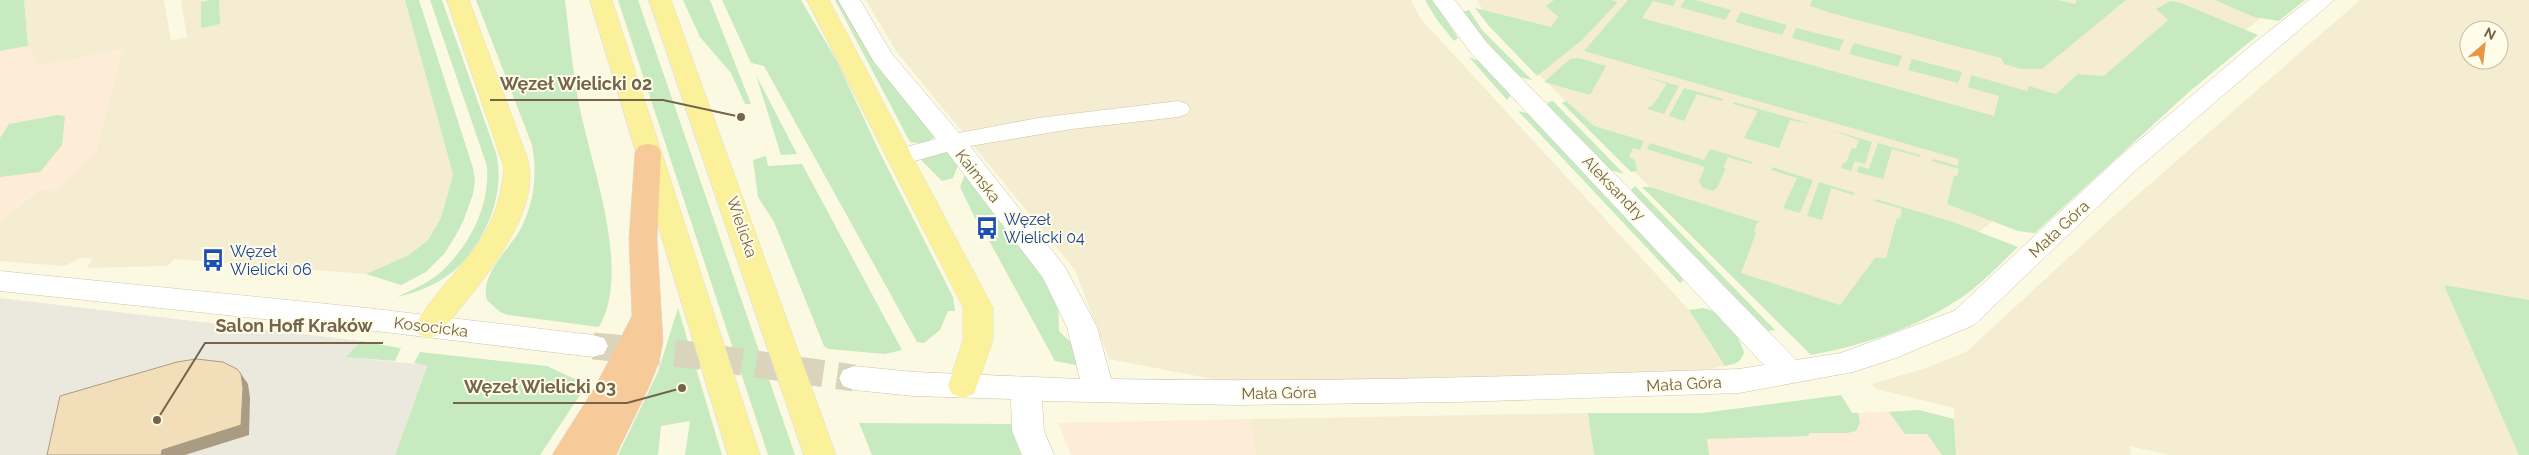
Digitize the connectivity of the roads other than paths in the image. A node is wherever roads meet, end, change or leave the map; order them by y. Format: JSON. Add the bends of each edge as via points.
{"nodes":[{"id":1,"x":458,"y":0,"type":"edge"},
{"id":2,"x":601,"y":0,"type":"edge"},
{"id":3,"x":660,"y":0,"type":"edge"},
{"id":4,"x":818,"y":0,"type":"edge"},
{"id":5,"x":849,"y":0,"type":"edge"},
{"id":6,"x":1443,"y":0,"type":"edge"},
{"id":7,"x":2323,"y":0,"type":"edge"},
{"id":8,"x":1178,"y":108,"type":"dead end"},
{"id":9,"x":952,"y":141,"type":"junction"},
{"id":10,"x":648,"y":152,"type":"junction"},
{"id":11,"x":900,"y":157,"type":"junction"},
{"id":12,"x":0,"y":280,"type":"edge"},
{"id":13,"x":646,"y":316,"type":"junction"},
{"id":14,"x":429,"y":327,"type":"junction"},
{"id":15,"x":593,"y":346,"type":"tunnel mouth"},
{"id":16,"x":1790,"y":373,"type":"junction"},
{"id":17,"x":854,"y":378,"type":"tunnel mouth"},
{"id":18,"x":963,"y":386,"type":"junction"},
{"id":19,"x":1026,"y":389,"type":"junction"},
{"id":20,"x":1098,"y":389,"type":"junction"},
{"id":21,"x":568,"y":455,"type":"edge"},
{"id":22,"x":600,"y":455,"type":"edge"},
{"id":23,"x":744,"y":455,"type":"edge"},
{"id":24,"x":820,"y":455,"type":"edge"},
{"id":25,"x":1038,"y":455,"type":"edge"}],
"edges":[{"from":1,"to":14,"type":"main road","via":[[511,146],[517,169],[516,184],[507,217],[497,236]]},
{"from":2,"to":10,"type":"main road"},
{"from":3,"to":24,"type":"main road","name":"Wielicka"},
{"from":4,"to":11,"type":"main road"},
{"from":5,"to":9,"type":"street","name":"Kaimska","via":[[882,57]]},
{"from":6,"to":16,"type":"street","name":"Aleksandry","via":[[1478,48]]},
{"from":7,"to":16,"type":"street","name":"Mała Góra","via":[[2133,159],[1964,318],[1842,364]]},
{"from":8,"to":9,"type":"street","via":[[1047,123]]},
{"from":9,"to":11,"type":"street"},
{"from":9,"to":20,"type":"street","name":"Kaimska","via":[[1055,274],[1082,327]]},
{"from":10,"to":13,"type":"highway","via":[[644,239]]},
{"from":10,"to":23,"type":"main road"},
{"from":11,"to":18,"type":"main road","via":[[978,308],[978,340]]},
{"from":12,"to":14,"type":"street","name":"Kosocicka"},
{"from":13,"to":21,"type":"highway","via":[[607,393]]},
{"from":13,"to":22,"type":"highway","via":[[648,342],[644,362]]},
{"from":14,"to":15,"type":"street","name":"Kosocicka"},
{"from":16,"to":20,"type":"street","name":"Mała Góra","via":[[1739,381],[1673,385],[1458,390],[1237,393]]},
{"from":17,"to":18,"type":"street","name":"Mała Góra"},
{"from":18,"to":19,"type":"street","name":"Mała Góra"},
{"from":19,"to":20,"type":"street","name":"Mała Góra"},
{"from":19,"to":25,"type":"street","via":[[1028,432]]}]}
